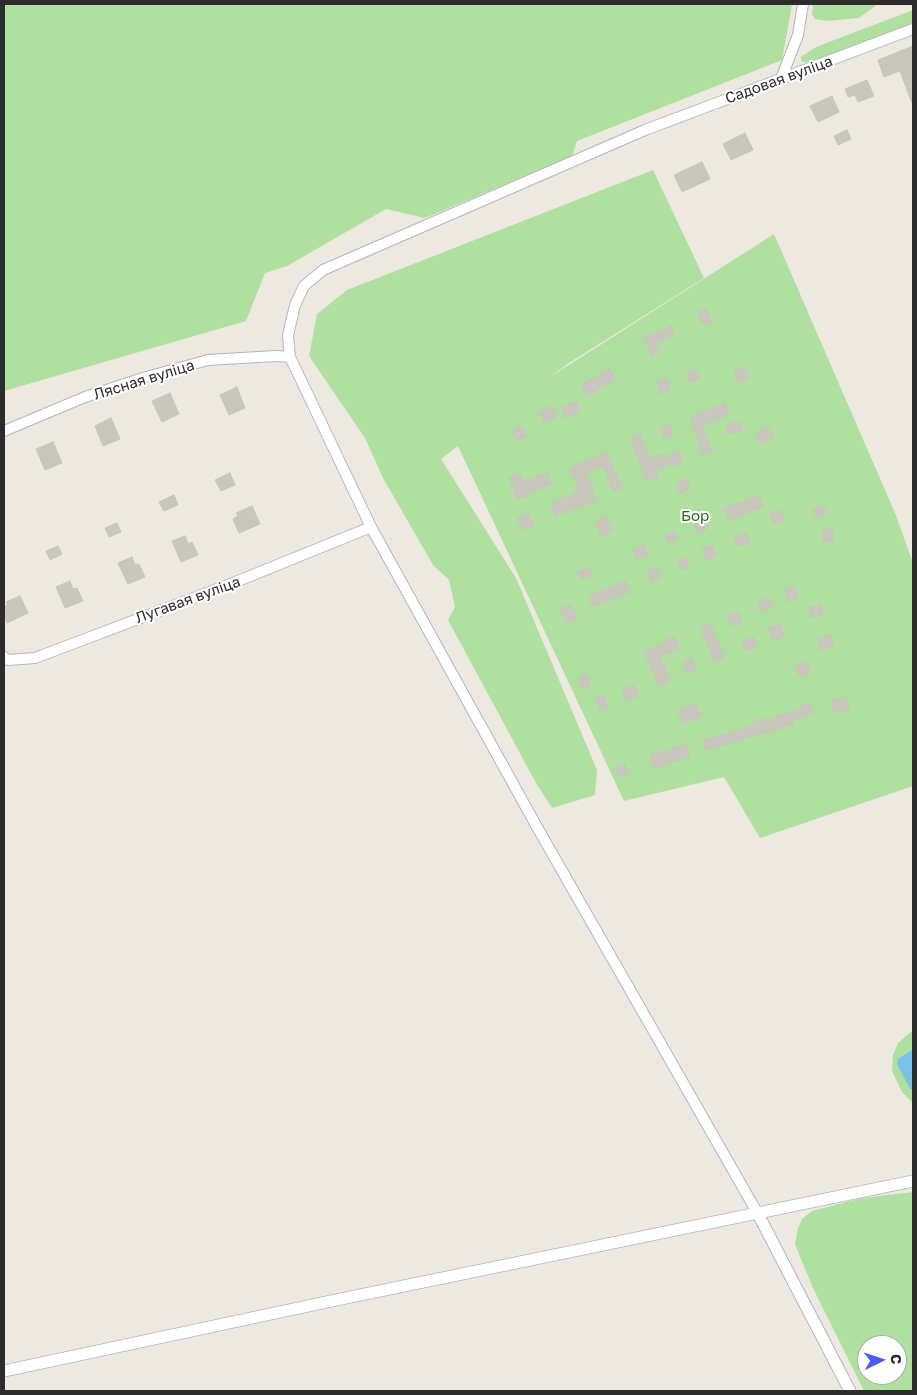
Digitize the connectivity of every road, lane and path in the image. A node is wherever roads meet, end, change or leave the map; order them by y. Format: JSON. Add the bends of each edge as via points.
{"nodes":[{"id":1,"x":803,"y":4,"type":"edge"},
{"id":2,"x":913,"y":29,"type":"edge"},
{"id":3,"x":781,"y":79,"type":"junction"},
{"id":4,"x":290,"y":357,"type":"junction"},
{"id":5,"x":4,"y":431,"type":"edge"},
{"id":6,"x":370,"y":527,"type":"junction"},
{"id":7,"x":4,"y":657,"type":"edge"},
{"id":8,"x":913,"y":1181,"type":"edge"},
{"id":9,"x":758,"y":1214,"type":"junction"},
{"id":10,"x":4,"y":1371,"type":"edge"},
{"id":11,"x":850,"y":1391,"type":"edge"}],
"edges":[{"from":1,"to":3,"type":"street","via":[[798,35]]},
{"from":2,"to":3,"type":"street","name":"Садовая вуліца"},
{"from":3,"to":4,"type":"street","name":"Садовая вуліца","via":[[645,130],[323,270],[304,286],[295,305],[288,335]]},
{"from":4,"to":5,"type":"street","name":"Лясная вуліца","via":[[208,360],[85,397]]},
{"from":4,"to":6,"type":"street"},
{"from":6,"to":7,"type":"street","name":"Лугавая вуліца","via":[[233,584],[35,658],[8,660]]},
{"from":6,"to":9,"type":"street"},
{"from":8,"to":9,"type":"street"},
{"from":9,"to":10,"type":"street"},
{"from":9,"to":11,"type":"street"}]}
